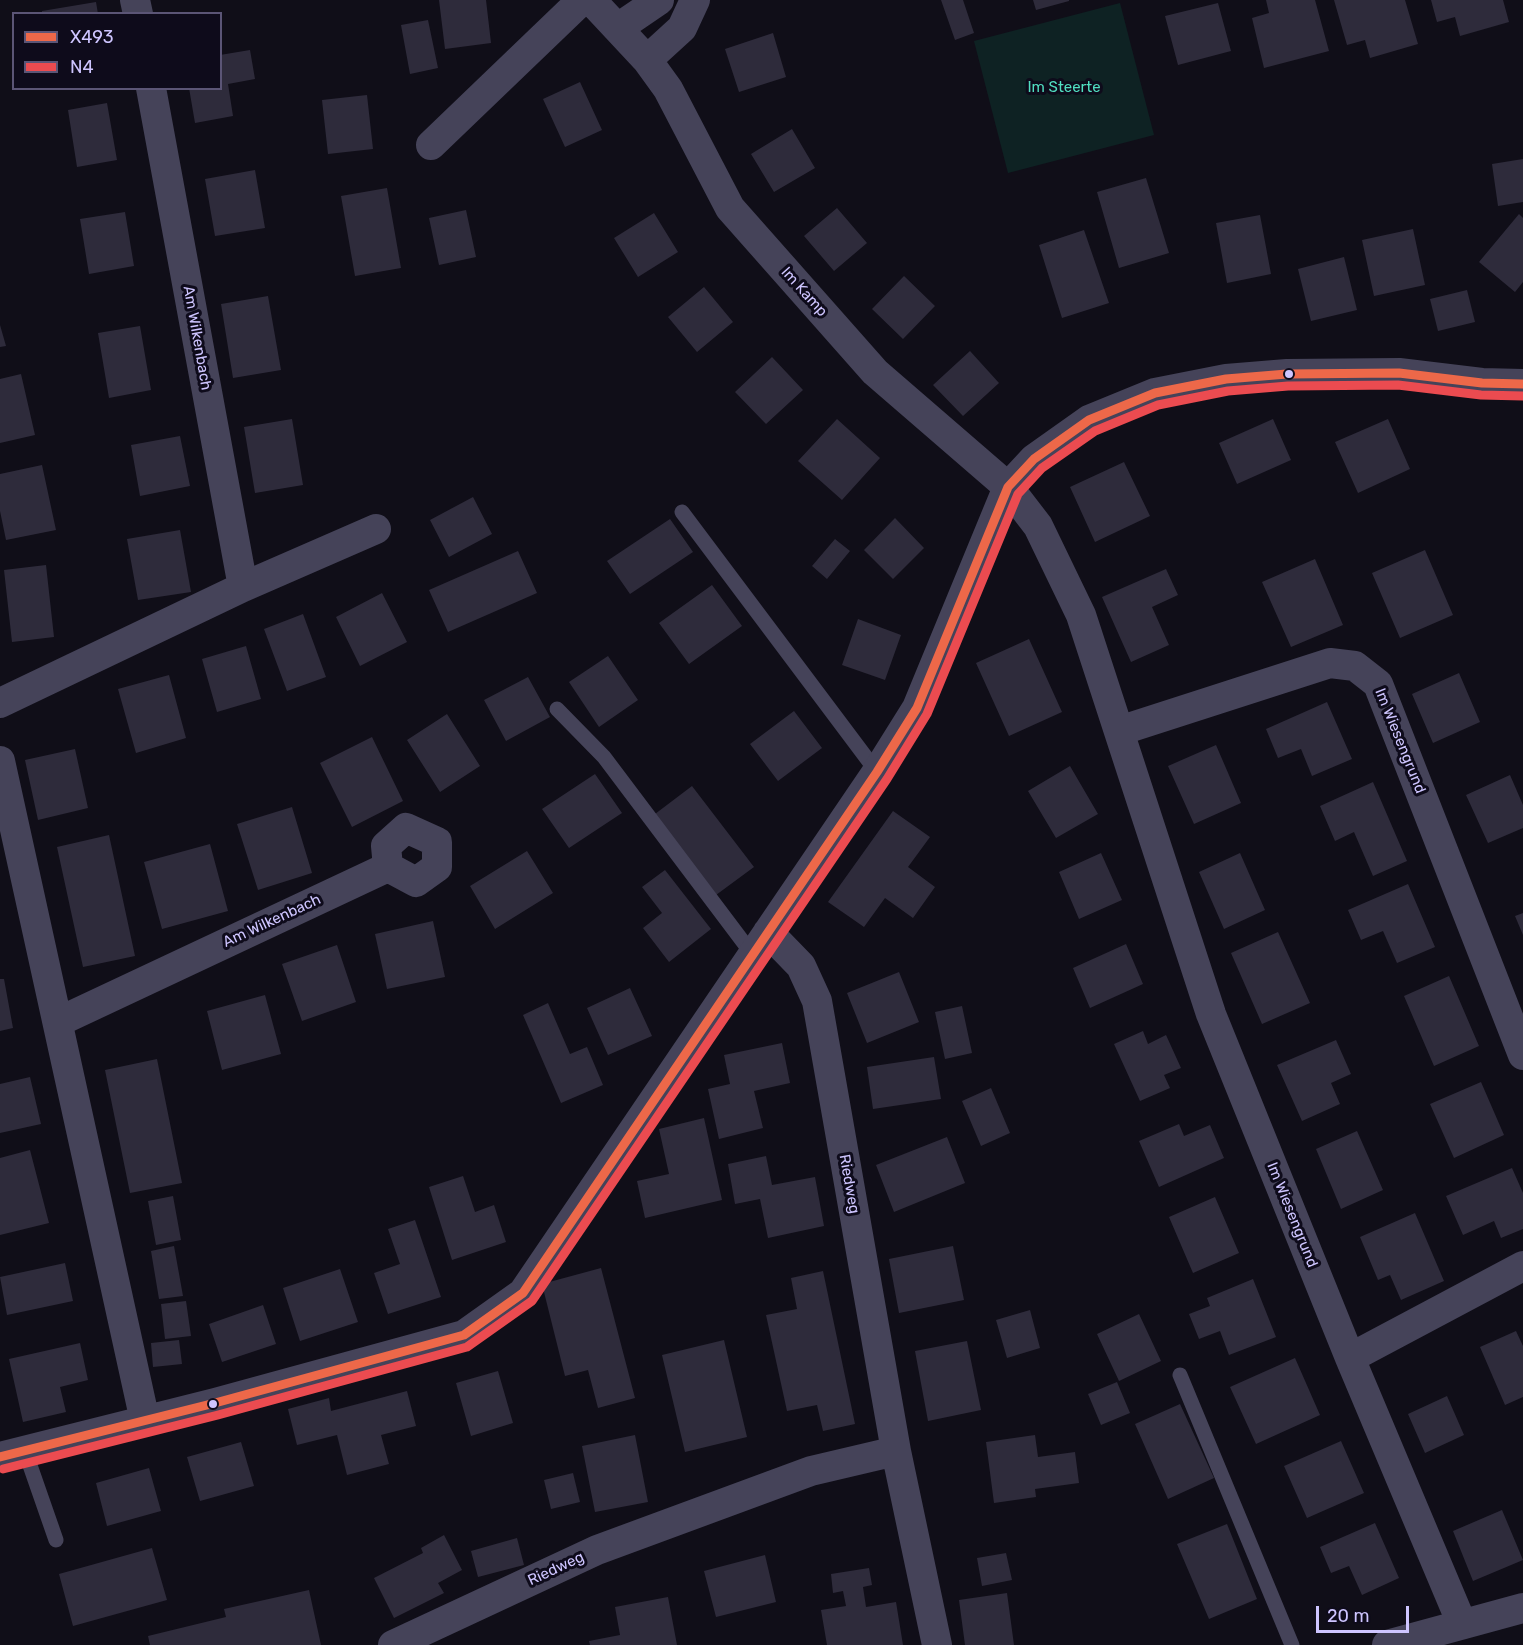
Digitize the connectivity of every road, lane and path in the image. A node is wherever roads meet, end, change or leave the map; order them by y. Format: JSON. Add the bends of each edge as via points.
{"nodes":[{"id":1,"x":582,"y":0,"type":"edge"},
{"id":2,"x":591,"y":0,"type":"edge"},
{"id":3,"x":659,"y":0,"type":"edge"},
{"id":4,"x":695,"y":0,"type":"edge"},
{"id":5,"x":618,"y":28,"type":"junction"},
{"id":6,"x":647,"y":60,"type":"junction"},
{"id":7,"x":151,"y":90,"type":"edge"},
{"id":8,"x":431,"y":145,"type":"dead end"},
{"id":9,"x":1523,"y":384,"type":"edge"},
{"id":10,"x":1008,"y":487,"type":"junction"},
{"id":11,"x":682,"y":512,"type":"dead end"},
{"id":12,"x":376,"y":529,"type":"dead end"},
{"id":13,"x":243,"y":587,"type":"junction"},
{"id":14,"x":0,"y":703,"type":"edge"},
{"id":15,"x":556,"y":709,"type":"dead end"},
{"id":16,"x":1119,"y":731,"type":"junction"},
{"id":17,"x":0,"y":761,"type":"edge"},
{"id":18,"x":877,"y":772,"type":"junction"},
{"id":19,"x":388,"y":867,"type":"dead end"},
{"id":20,"x":761,"y":943,"type":"junction"},
{"id":21,"x":57,"y":1022,"type":"junction"},
{"id":22,"x":1523,"y":1055,"type":"edge"},
{"id":23,"x":1523,"y":1266,"type":"edge"},
{"id":24,"x":1350,"y":1358,"type":"junction"},
{"id":25,"x":1180,"y":1375,"type":"dead end"},
{"id":26,"x":145,"y":1421,"type":"junction"},
{"id":27,"x":896,"y":1451,"type":"junction"},
{"id":28,"x":13,"y":1454,"type":"edge"},
{"id":29,"x":56,"y":1540,"type":"dead end"},
{"id":30,"x":1523,"y":1608,"type":"edge"},
{"id":31,"x":1462,"y":1624,"type":"junction"},
{"id":32,"x":393,"y":1645,"type":"edge"},
{"id":33,"x":937,"y":1645,"type":"edge"},
{"id":34,"x":1292,"y":1645,"type":"edge"},
{"id":35,"x":1387,"y":1645,"type":"edge"}],
"edges":[{"from":1,"to":8,"type":"street"},
{"from":2,"to":5,"type":"street","name":"Im Kamp"},
{"from":3,"to":5,"type":"street"},
{"from":4,"to":6,"type":"street","via":[[682,28]]},
{"from":5,"to":6,"type":"street","name":"Im Kamp"},
{"from":6,"to":10,"type":"street","name":"Im Kamp","via":[[668,90],[730,208],[875,372]]},
{"from":7,"to":13,"type":"street","name":"Am Wilkenbach"},
{"from":9,"to":10,"type":"street","via":[[1399,374],[1287,374],[1226,379],[1155,393],[1089,420],[1034,459]]},
{"from":10,"to":16,"type":"street","name":"Im Wiesengrund","via":[[1038,526],[1081,615]]},
{"from":10,"to":18,"type":"street","via":[[917,708]]},
{"from":11,"to":18,"type":"lane"},
{"from":12,"to":13,"type":"street"},
{"from":13,"to":14,"type":"street"},
{"from":15,"to":20,"type":"lane","via":[[604,757]]},
{"from":16,"to":22,"type":"street","name":"Im Wiesengrund","via":[[1330,663],[1355,666],[1378,684]]},
{"from":16,"to":24,"type":"street","name":"Im Wiesengrund","via":[[1211,1014]]},
{"from":17,"to":21,"type":"street"},
{"from":18,"to":20,"type":"street"},
{"from":19,"to":21,"type":"street","name":"Am Wilkenbach"},
{"from":20,"to":26,"type":"street","via":[[523,1293],[464,1335]]},
{"from":20,"to":27,"type":"street","name":"Riedweg","via":[[801,966],[817,1001]]},
{"from":21,"to":26,"type":"street"},
{"from":23,"to":24,"type":"street"},
{"from":24,"to":31,"type":"street","name":"Im Wiesengrund"},
{"from":25,"to":34,"type":"lane"},
{"from":26,"to":28,"type":"street"},
{"from":27,"to":32,"type":"street","name":"Riedweg","via":[[811,1471],[597,1550]]},
{"from":27,"to":33,"type":"street","name":"Riedweg"},
{"from":28,"to":29,"type":"lane"},
{"from":30,"to":31,"type":"street"},
{"from":31,"to":35,"type":"street"}]}
